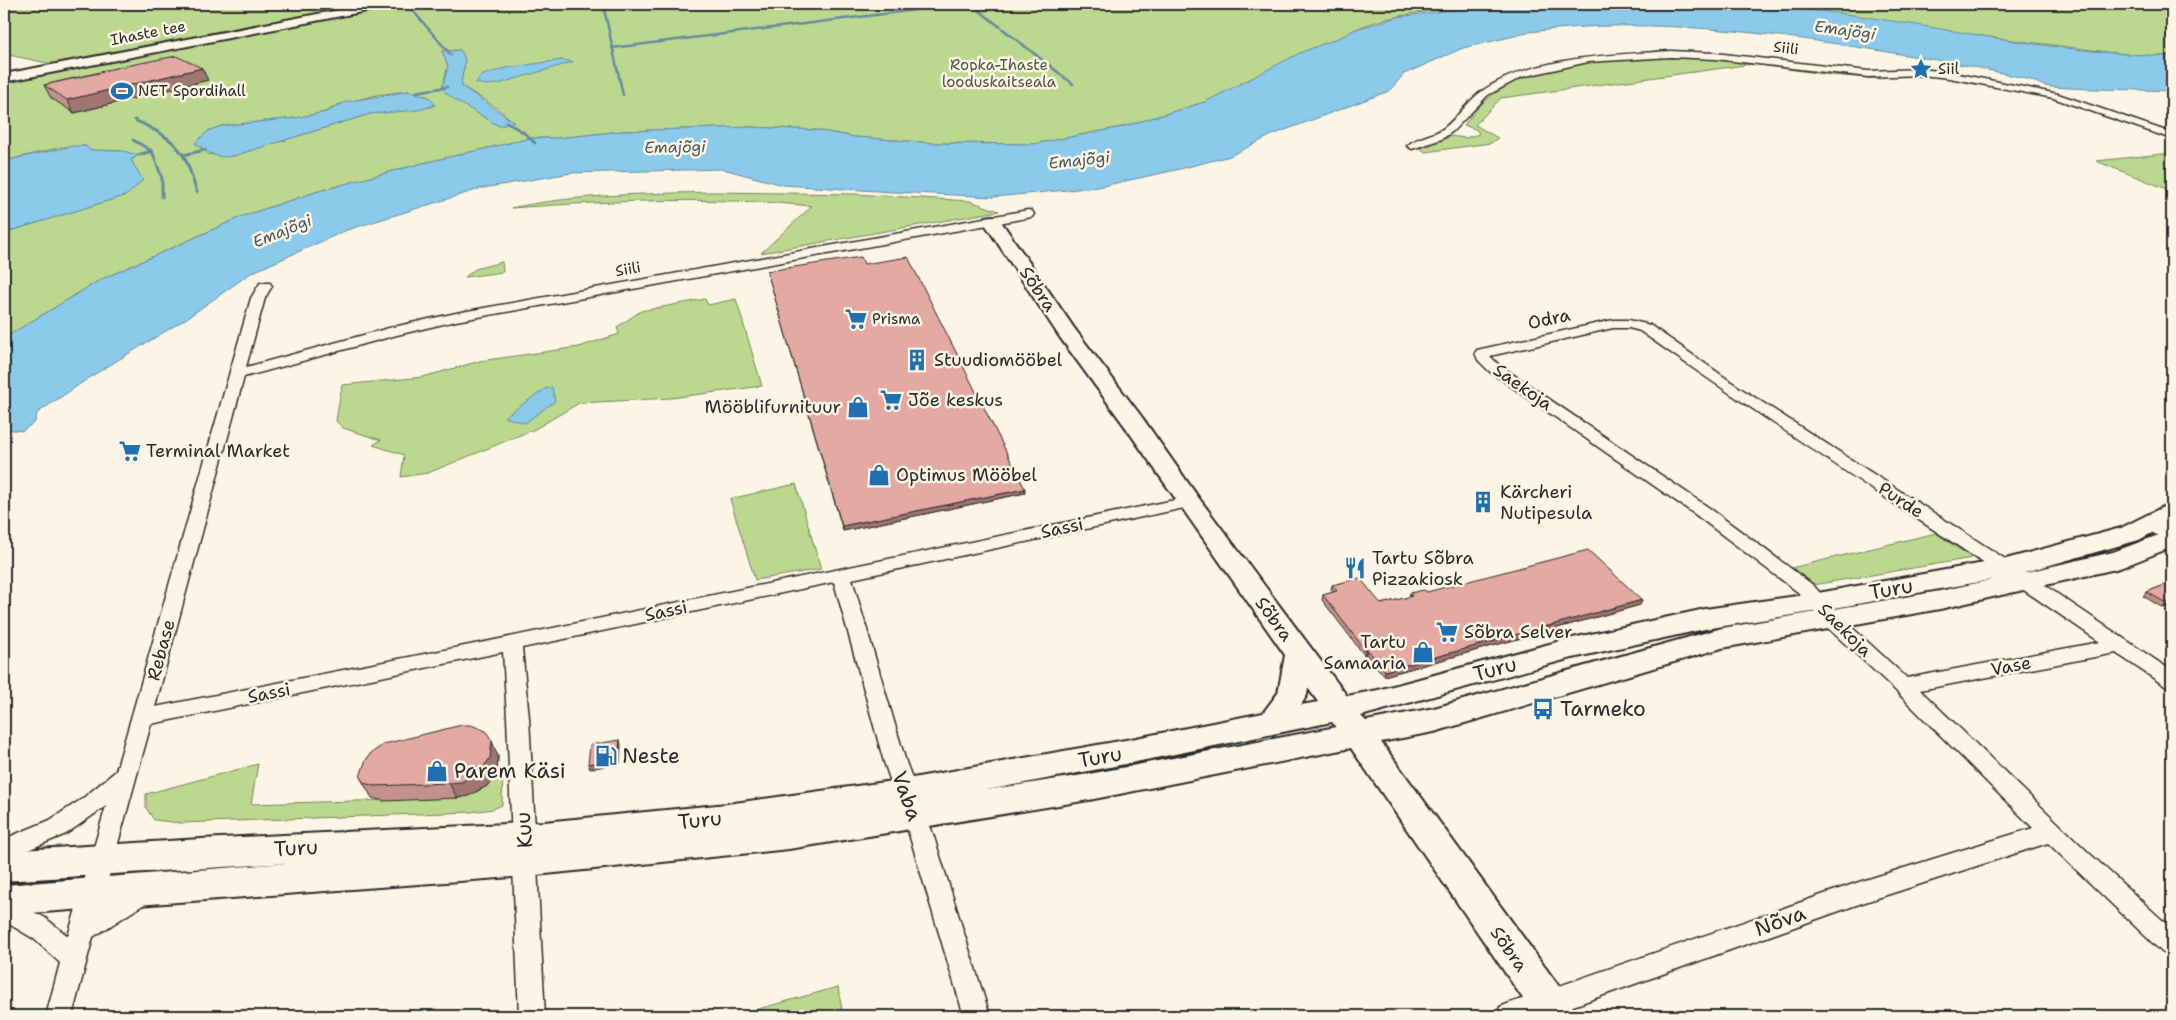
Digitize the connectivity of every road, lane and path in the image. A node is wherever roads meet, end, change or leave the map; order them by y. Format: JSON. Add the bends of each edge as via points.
{"nodes":[{"id":1,"x":387,"y":4,"type":"edge"},
{"id":2,"x":4,"y":78,"type":"edge"},
{"id":3,"x":2172,"y":136,"type":"edge"},
{"id":4,"x":1412,"y":146,"type":"dead end"},
{"id":5,"x":1028,"y":214,"type":"dead end"},
{"id":6,"x":992,"y":221,"type":"junction"},
{"id":7,"x":265,"y":286,"type":"dead end"},
{"id":8,"x":1629,"y":324,"type":"joint"},
{"id":9,"x":1483,"y":357,"type":"joint"},
{"id":10,"x":237,"y":374,"type":"junction"},
{"id":11,"x":1189,"y":502,"type":"junction"},
{"id":12,"x":2167,"y":528,"type":"edge"},
{"id":13,"x":841,"y":574,"type":"junction"},
{"id":14,"x":2016,"y":575,"type":"junction"},
{"id":15,"x":1824,"y":610,"type":"junction"},
{"id":16,"x":512,"y":644,"type":"junction"},
{"id":17,"x":2120,"y":645,"type":"junction"},
{"id":18,"x":1300,"y":655,"type":"junction"},
{"id":19,"x":2172,"y":681,"type":"edge"},
{"id":20,"x":1903,"y":686,"type":"junction"},
{"id":21,"x":142,"y":718,"type":"junction"},
{"id":22,"x":1273,"y":722,"type":"junction"},
{"id":23,"x":1349,"y":722,"type":"junction"},
{"id":24,"x":126,"y":776,"type":"junction"},
{"id":25,"x":911,"y":804,"type":"junction"},
{"id":26,"x":2052,"y":832,"type":"junction"},
{"id":27,"x":525,"y":849,"type":"junction"},
{"id":28,"x":4,"y":850,"type":"edge"},
{"id":29,"x":101,"y":858,"type":"junction"},
{"id":30,"x":4,"y":866,"type":"edge"},
{"id":31,"x":149,"y":888,"type":"junction"},
{"id":32,"x":93,"y":893,"type":"junction"},
{"id":33,"x":4,"y":900,"type":"edge"},
{"id":34,"x":4,"y":910,"type":"edge"},
{"id":35,"x":83,"y":930,"type":"junction"},
{"id":36,"x":2172,"y":945,"type":"edge"},
{"id":37,"x":75,"y":961,"type":"junction"},
{"id":38,"x":1552,"y":1010,"type":"edge"},
{"id":39,"x":59,"y":1016,"type":"edge"},
{"id":40,"x":532,"y":1016,"type":"edge"},
{"id":41,"x":977,"y":1016,"type":"edge"},
{"id":42,"x":1510,"y":1016,"type":"edge"}],
"edges":[{"from":1,"to":2,"type":"main road","name":"Ihaste tee"},
{"from":3,"to":4,"type":"street","name":"Siili","via":[[2055,96],[1949,75],[1920,72],[1868,74],[1671,54],[1588,59],[1519,76],[1485,93],[1449,130]]},
{"from":5,"to":6,"type":"street","name":"Siili"},
{"from":6,"to":10,"type":"street","name":"Siili","via":[[456,317]]},
{"from":6,"to":11,"type":"main road","name":"Sõbra","via":[[1066,332],[1133,420]]},
{"from":7,"to":10,"type":"street","name":"Rebase","via":[[258,298]]},
{"from":8,"to":9,"type":"street","name":"Odra","via":[[1613,324],[1482,353]]},
{"from":8,"to":14,"type":"street","name":"Purde","via":[[1654,333],[1732,389]]},
{"from":9,"to":15,"type":"street","name":"Saekoja","via":[[1494,368],[1702,511],[1806,589]]},
{"from":10,"to":21,"type":"street","name":"Rebase"},
{"from":11,"to":13,"type":"street","name":"Sassi"},
{"from":11,"to":18,"type":"main road","name":"Sõbra"},
{"from":12,"to":14,"type":"main road","name":"Turu","via":[[2120,559]]},
{"from":13,"to":16,"type":"street","name":"Sassi"},
{"from":13,"to":25,"type":"street","name":"Vaba","via":[[895,762]]},
{"from":14,"to":15,"type":"main road","name":"Turu","via":[[1940,600]]},
{"from":14,"to":17,"type":"street","name":"Purde"},
{"from":15,"to":20,"type":"street","name":"Saekoja"},
{"from":15,"to":23,"type":"main road","name":"Turu","via":[[1705,619],[1577,647],[1378,701]]},
{"from":16,"to":21,"type":"street","name":"Sassi"},
{"from":16,"to":27,"type":"street","name":"Kuu"},
{"from":17,"to":19,"type":"street","name":"Purde"},
{"from":17,"to":20,"type":"street","name":"Vase"},
{"from":18,"to":22,"type":"main road","via":[[1292,695]]},
{"from":18,"to":23,"type":"main road","name":"Sõbra"},
{"from":20,"to":26,"type":"street","name":"Saekoja"},
{"from":21,"to":24,"type":"street","name":"Rebase"},
{"from":22,"to":23,"type":"main road","name":"Turu"},
{"from":22,"to":25,"type":"main road","name":"Turu","via":[[1131,751]]},
{"from":23,"to":25,"type":"main road","name":"Turu","via":[[1089,787]]},
{"from":23,"to":38,"type":"main road","name":"Sõbra"},
{"from":24,"to":28,"type":"street","via":[[90,806],[58,826]]},
{"from":24,"to":29,"type":"street","name":"Rebase"},
{"from":25,"to":27,"type":"main road","name":"Turu","via":[[789,835]]},
{"from":25,"to":41,"type":"street","name":"Vaba"},
{"from":26,"to":36,"type":"street","name":"Saekoja"},
{"from":26,"to":38,"type":"street","name":"Nõva","via":[[1862,892]]},
{"from":27,"to":29,"type":"main road","name":"Turu"},
{"from":27,"to":31,"type":"main road","name":"Turu"},
{"from":27,"to":40,"type":"street","name":"Kuu"},
{"from":29,"to":30,"type":"main road","name":"Turu"},
{"from":29,"to":32,"type":"street","name":"Rebase"},
{"from":31,"to":32,"type":"main road","name":"Turu"},
{"from":31,"to":35,"type":"street"},
{"from":32,"to":33,"type":"main road","name":"Turu"},
{"from":32,"to":35,"type":"street","name":"Rebase"},
{"from":34,"to":37,"type":"street","via":[[52,936]]},
{"from":35,"to":37,"type":"street","name":"Rebase"},
{"from":37,"to":39,"type":"street","name":"Rebase"},
{"from":38,"to":42,"type":"street","name":"Nõva"}]}
